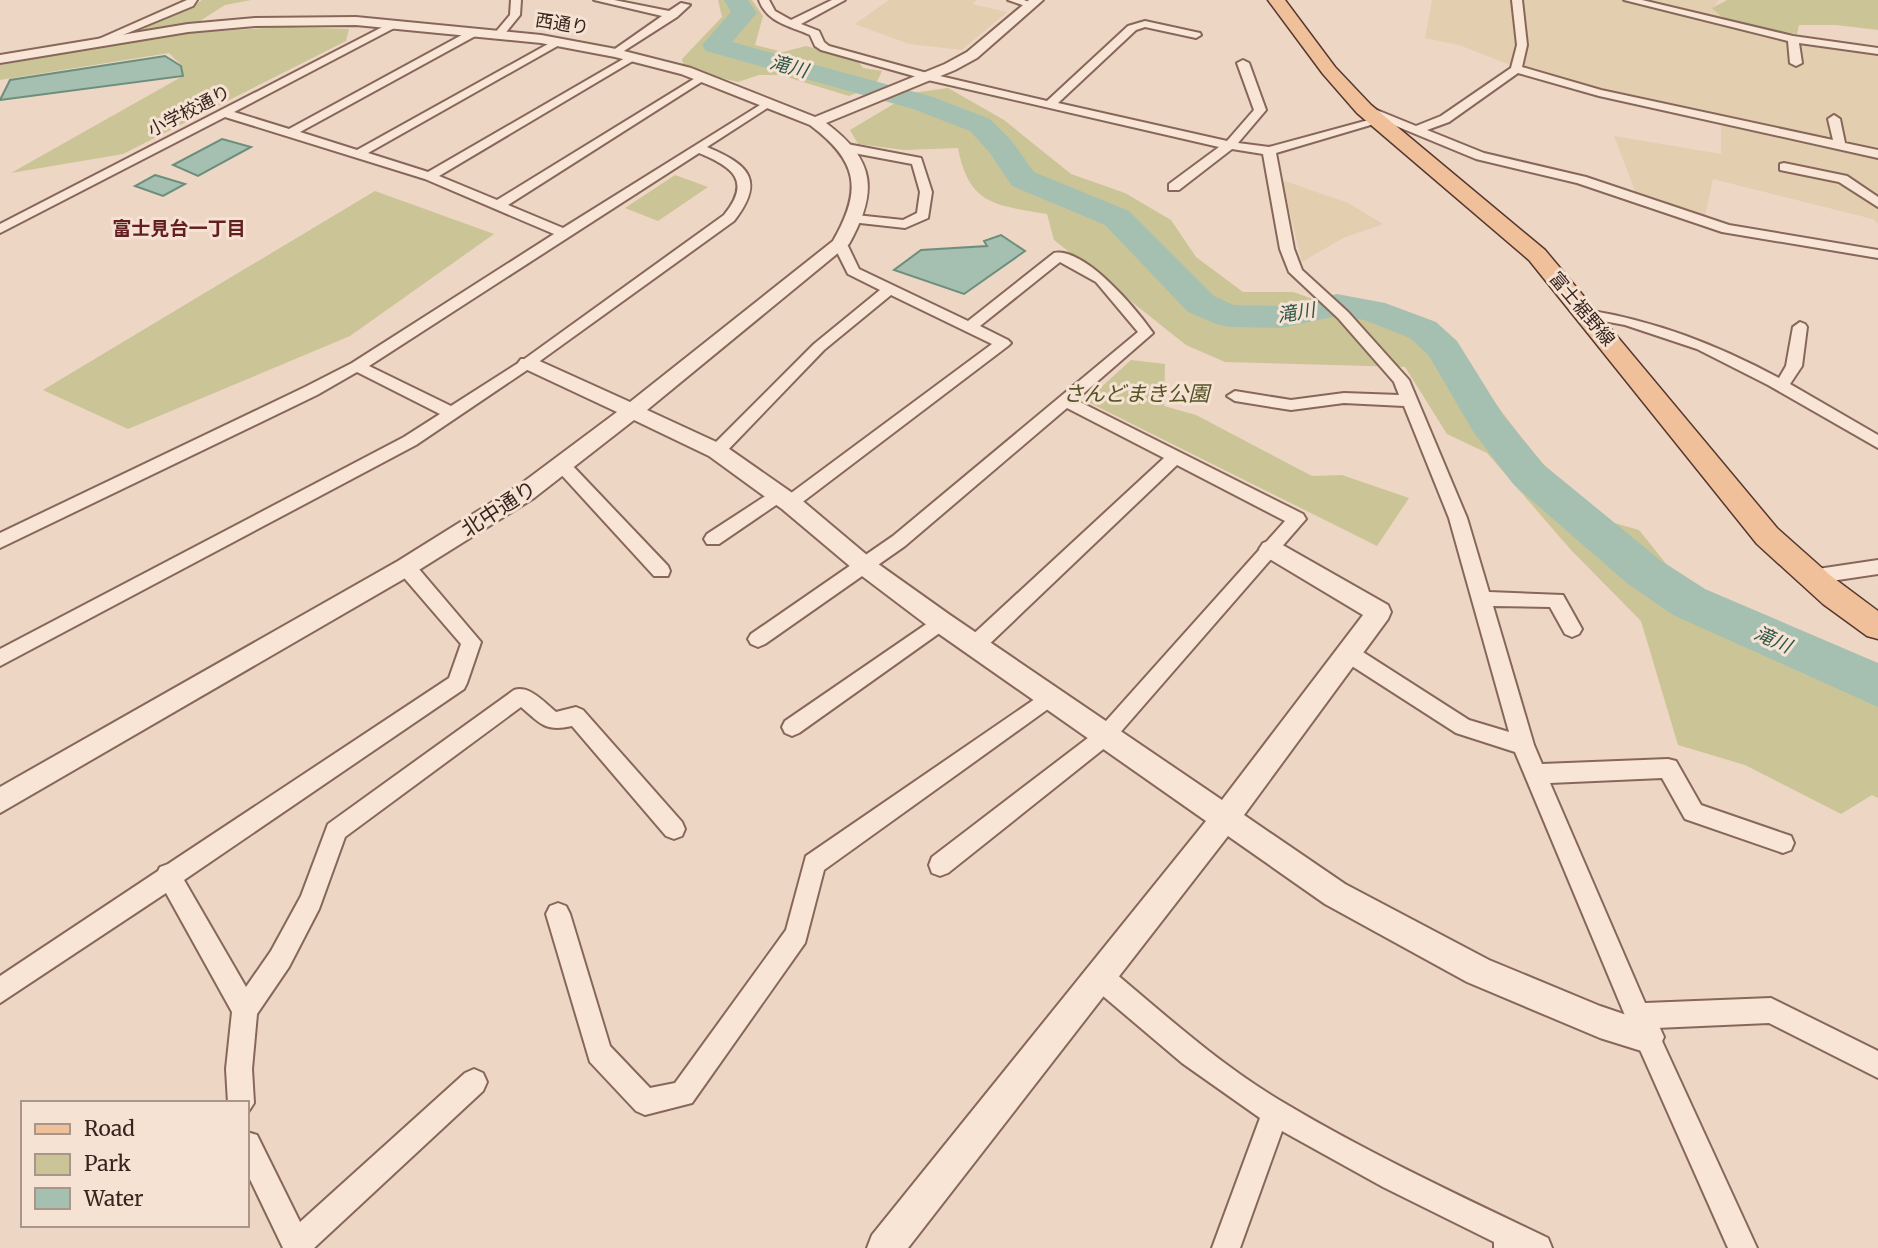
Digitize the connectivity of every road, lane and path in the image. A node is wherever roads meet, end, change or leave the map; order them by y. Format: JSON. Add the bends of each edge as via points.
{"nodes":[{"id":1,"x":516,"y":0,"type":"edge"},
{"id":2,"x":599,"y":0,"type":"edge"},
{"id":3,"x":764,"y":0,"type":"edge"},
{"id":4,"x":840,"y":0,"type":"edge"},
{"id":5,"x":1013,"y":0,"type":"edge"},
{"id":6,"x":1276,"y":0,"type":"edge"},
{"id":7,"x":1517,"y":0,"type":"edge"},
{"id":8,"x":1629,"y":0,"type":"edge"},
{"id":9,"x":192,"y":1,"type":"edge"},
{"id":10,"x":1034,"y":2,"type":"edge"},
{"id":11,"x":685,"y":5,"type":"dead end"},
{"id":12,"x":673,"y":15,"type":"junction"},
{"id":13,"x":125,"y":18,"type":"dead end"},
{"id":14,"x":794,"y":23,"type":"junction"},
{"id":15,"x":394,"y":24,"type":"junction"},
{"id":16,"x":475,"y":32,"type":"junction"},
{"id":17,"x":499,"y":34,"type":"junction"},
{"id":18,"x":1196,"y":35,"type":"dead end"},
{"id":19,"x":1793,"y":39,"type":"junction"},
{"id":20,"x":97,"y":41,"type":"junction"},
{"id":21,"x":557,"y":42,"type":"junction"},
{"id":22,"x":1878,"y":51,"type":"edge"},
{"id":23,"x":616,"y":53,"type":"junction"},
{"id":24,"x":632,"y":57,"type":"junction"},
{"id":25,"x":0,"y":59,"type":"edge"},
{"id":26,"x":1243,"y":63,"type":"dead end"},
{"id":27,"x":1796,"y":63,"type":"dead end"},
{"id":28,"x":1516,"y":69,"type":"junction"},
{"id":29,"x":702,"y":77,"type":"junction"},
{"id":30,"x":926,"y":77,"type":"junction"},
{"id":31,"x":768,"y":103,"type":"junction"},
{"id":32,"x":1051,"y":103,"type":"junction"},
{"id":33,"x":225,"y":113,"type":"junction"},
{"id":34,"x":1370,"y":114,"type":"junction"},
{"id":35,"x":1834,"y":119,"type":"dead end"},
{"id":36,"x":815,"y":122,"type":"junction"},
{"id":37,"x":1418,"y":129,"type":"junction"},
{"id":38,"x":290,"y":133,"type":"junction"},
{"id":39,"x":1229,"y":146,"type":"junction"},
{"id":40,"x":1840,"y":146,"type":"junction"},
{"id":41,"x":698,"y":148,"type":"junction"},
{"id":42,"x":847,"y":148,"type":"junction"},
{"id":43,"x":1269,"y":151,"type":"junction"},
{"id":44,"x":358,"y":154,"type":"junction"},
{"id":45,"x":1878,"y":154,"type":"edge"},
{"id":46,"x":1784,"y":167,"type":"dead end"},
{"id":47,"x":429,"y":176,"type":"junction"},
{"id":48,"x":1174,"y":187,"type":"dead end"},
{"id":49,"x":1878,"y":203,"type":"edge"},
{"id":50,"x":499,"y":205,"type":"junction"},
{"id":51,"x":856,"y":219,"type":"junction"},
{"id":52,"x":0,"y":229,"type":"edge"},
{"id":53,"x":566,"y":234,"type":"junction"},
{"id":54,"x":840,"y":244,"type":"junction"},
{"id":55,"x":1878,"y":254,"type":"edge"},
{"id":56,"x":890,"y":289,"type":"junction"},
{"id":57,"x":1587,"y":314,"type":"junction"},
{"id":58,"x":971,"y":326,"type":"junction"},
{"id":59,"x":1800,"y":327,"type":"dead end"},
{"id":60,"x":528,"y":363,"type":"junction"},
{"id":61,"x":357,"y":366,"type":"junction"},
{"id":62,"x":1782,"y":385,"type":"junction"},
{"id":63,"x":1235,"y":396,"type":"dead end"},
{"id":64,"x":1409,"y":401,"type":"junction"},
{"id":65,"x":1067,"y":402,"type":"junction"},
{"id":66,"x":631,"y":412,"type":"junction"},
{"id":67,"x":452,"y":413,"type":"junction"},
{"id":68,"x":1878,"y":442,"type":"edge"},
{"id":69,"x":717,"y":452,"type":"junction"},
{"id":70,"x":1176,"y":457,"type":"junction"},
{"id":71,"x":563,"y":466,"type":"junction"},
{"id":72,"x":784,"y":499,"type":"junction"},
{"id":73,"x":713,"y":539,"type":"dead end"},
{"id":74,"x":0,"y":541,"type":"edge"},
{"id":75,"x":1271,"y":549,"type":"junction"},
{"id":76,"x":406,"y":567,"type":"junction"},
{"id":77,"x":866,"y":567,"type":"junction"},
{"id":78,"x":1878,"y":567,"type":"edge"},
{"id":79,"x":661,"y":571,"type":"dead end"},
{"id":80,"x":1811,"y":577,"type":"junction"},
{"id":81,"x":1481,"y":599,"type":"junction"},
{"id":82,"x":941,"y":622,"type":"junction"},
{"id":83,"x":1878,"y":627,"type":"edge"},
{"id":84,"x":1572,"y":629,"type":"dead end"},
{"id":85,"x":758,"y":639,"type":"dead end"},
{"id":86,"x":975,"y":645,"type":"junction"},
{"id":87,"x":1348,"y":653,"type":"junction"},
{"id":88,"x":0,"y":659,"type":"edge"},
{"id":89,"x":1048,"y":698,"type":"junction"},
{"id":90,"x":792,"y":727,"type":"dead end"},
{"id":91,"x":1104,"y":737,"type":"junction"},
{"id":92,"x":1522,"y":745,"type":"junction"},
{"id":93,"x":1535,"y":774,"type":"junction"},
{"id":94,"x":0,"y":801,"type":"edge"},
{"id":95,"x":1226,"y":817,"type":"junction"},
{"id":96,"x":674,"y":829,"type":"dead end"},
{"id":97,"x":1783,"y":843,"type":"dead end"},
{"id":98,"x":940,"y":865,"type":"dead end"},
{"id":99,"x":168,"y":875,"type":"junction"},
{"id":100,"x":558,"y":914,"type":"dead end"},
{"id":101,"x":1099,"y":976,"type":"junction"},
{"id":102,"x":0,"y":990,"type":"edge"},
{"id":103,"x":245,"y":1010,"type":"junction"},
{"id":104,"x":1643,"y":1026,"type":"junction"},
{"id":105,"x":1878,"y":1065,"type":"edge"},
{"id":106,"x":474,"y":1082,"type":"dead end"},
{"id":107,"x":241,"y":1101,"type":"edge"},
{"id":108,"x":1275,"y":1113,"type":"junction"},
{"id":109,"x":248,"y":1147,"type":"edge"},
{"id":110,"x":1509,"y":1242,"type":"edge"},
{"id":111,"x":297,"y":1246,"type":"edge"},
{"id":112,"x":884,"y":1248,"type":"edge"},
{"id":113,"x":1226,"y":1248,"type":"edge"},
{"id":114,"x":1538,"y":1248,"type":"edge"},
{"id":115,"x":1742,"y":1248,"type":"edge"}],
"edges":[{"from":1,"to":17,"type":"street","via":[[515,15]]},
{"from":2,"to":12,"type":"street"},
{"from":3,"to":14,"type":"street","via":[[772,16]]},
{"from":4,"to":14,"type":"street"},
{"from":5,"to":10,"type":"street"},
{"from":6,"to":34,"type":"main road","name":"富士裾野線"},
{"from":7,"to":28,"type":"street","via":[[1522,45]]},
{"from":8,"to":19,"type":"street"},
{"from":9,"to":13,"type":"street"},
{"from":9,"to":20,"type":"street"},
{"from":10,"to":30,"type":"street","via":[[972,55]]},
{"from":11,"to":12,"type":"street"},
{"from":12,"to":23,"type":"street"},
{"from":14,"to":30,"type":"street","via":[[815,33],[825,48]]},
{"from":15,"to":16,"type":"street","name":"西通り"},
{"from":15,"to":20,"type":"street","name":"西通り","via":[[255,22]]},
{"from":15,"to":33,"type":"street","name":"小学校通り"},
{"from":16,"to":17,"type":"street","name":"西通り"},
{"from":16,"to":38,"type":"street"},
{"from":17,"to":21,"type":"street","name":"西通り"},
{"from":18,"to":32,"type":"street","via":[[1145,24],[1132,28]]},
{"from":19,"to":22,"type":"street"},
{"from":19,"to":27,"type":"street"},
{"from":20,"to":25,"type":"street","name":"西通り"},
{"from":21,"to":23,"type":"street","name":"西通り"},
{"from":21,"to":44,"type":"street"},
{"from":23,"to":24,"type":"street","name":"西通り"},
{"from":24,"to":29,"type":"street","name":"西通り"},
{"from":24,"to":47,"type":"street"},
{"from":26,"to":39,"type":"street","via":[[1260,110]]},
{"from":28,"to":37,"type":"street","via":[[1445,119]]},
{"from":28,"to":40,"type":"street","via":[[1599,93]]},
{"from":29,"to":31,"type":"street","name":"西通り"},
{"from":29,"to":50,"type":"street"},
{"from":30,"to":32,"type":"street"},
{"from":30,"to":36,"type":"street"},
{"from":31,"to":36,"type":"street","name":"西通り"},
{"from":31,"to":41,"type":"street"},
{"from":32,"to":39,"type":"street"},
{"from":33,"to":38,"type":"street"},
{"from":33,"to":52,"type":"street","name":"小学校通り"},
{"from":34,"to":37,"type":"street"},
{"from":34,"to":43,"type":"street"},
{"from":34,"to":57,"type":"main road","name":"富士裾野線","via":[[1520,238]]},
{"from":35,"to":40,"type":"street"},
{"from":36,"to":42,"type":"street","name":"北中通り"},
{"from":37,"to":55,"type":"street","via":[[1480,156],[1581,180],[1727,229]]},
{"from":38,"to":44,"type":"street"},
{"from":39,"to":43,"type":"street"},
{"from":39,"to":48,"type":"street"},
{"from":40,"to":45,"type":"street"},
{"from":41,"to":53,"type":"street"},
{"from":41,"to":60,"type":"street","via":[[734,164],[742,174],[746,187],[737,210]]},
{"from":42,"to":51,"type":"street","name":"北中通り","via":[[862,183]]},
{"from":42,"to":51,"type":"street","via":[[917,161],[926,192],[923,215],[905,225]]},
{"from":43,"to":64,"type":"street","via":[[1287,249],[1296,272],[1387,362]]},
{"from":44,"to":47,"type":"street"},
{"from":46,"to":49,"type":"street","via":[[1843,179]]},
{"from":47,"to":50,"type":"street"},
{"from":50,"to":53,"type":"street"},
{"from":51,"to":54,"type":"street","name":"北中通り"},
{"from":53,"to":61,"type":"street"},
{"from":54,"to":56,"type":"street","via":[[853,271]]},
{"from":54,"to":66,"type":"street","name":"北中通り"},
{"from":56,"to":58,"type":"street"},
{"from":56,"to":69,"type":"street","via":[[819,347]]},
{"from":57,"to":62,"type":"street","via":[[1622,318],[1671,334]]},
{"from":57,"to":80,"type":"main road","name":"富士裾野線","via":[[1767,536]]},
{"from":58,"to":65,"type":"street","via":[[1059,256],[1101,279],[1146,333]]},
{"from":58,"to":72,"type":"street","via":[[1003,344]]},
{"from":59,"to":62,"type":"street","via":[[1794,366]]},
{"from":60,"to":66,"type":"street"},
{"from":60,"to":67,"type":"street"},
{"from":61,"to":67,"type":"street"},
{"from":61,"to":74,"type":"street"},
{"from":62,"to":68,"type":"street"},
{"from":63,"to":64,"type":"street","via":[[1291,405],[1344,398]]},
{"from":64,"to":81,"type":"street","via":[[1458,518]]},
{"from":65,"to":70,"type":"street"},
{"from":65,"to":77,"type":"street"},
{"from":66,"to":69,"type":"street"},
{"from":66,"to":71,"type":"street","name":"北中通り"},
{"from":67,"to":88,"type":"street","via":[[319,491]]},
{"from":69,"to":72,"type":"street"},
{"from":70,"to":75,"type":"street","via":[[1297,519]]},
{"from":70,"to":86,"type":"street"},
{"from":71,"to":76,"type":"street","name":"北中通り"},
{"from":71,"to":79,"type":"street"},
{"from":72,"to":73,"type":"street"},
{"from":72,"to":77,"type":"street"},
{"from":75,"to":87,"type":"street","via":[[1380,612]]},
{"from":75,"to":91,"type":"street"},
{"from":76,"to":94,"type":"street","name":"北中通り"},
{"from":76,"to":99,"type":"street","via":[[471,642],[457,682]]},
{"from":77,"to":82,"type":"street"},
{"from":77,"to":85,"type":"street"},
{"from":78,"to":80,"type":"street"},
{"from":80,"to":83,"type":"main road","name":"富士裾野線"},
{"from":81,"to":84,"type":"street","via":[[1556,600]]},
{"from":81,"to":92,"type":"street"},
{"from":82,"to":86,"type":"street"},
{"from":82,"to":90,"type":"street"},
{"from":86,"to":89,"type":"street"},
{"from":87,"to":92,"type":"street","via":[[1463,727]]},
{"from":87,"to":95,"type":"street"},
{"from":89,"to":91,"type":"street"},
{"from":89,"to":100,"type":"street","via":[[814,864],[797,935],[683,1094],[645,1102],[599,1053]]},
{"from":91,"to":95,"type":"street"},
{"from":91,"to":98,"type":"street"},
{"from":92,"to":93,"type":"street"},
{"from":93,"to":97,"type":"street","via":[[1668,768],[1693,812]]},
{"from":93,"to":104,"type":"street"},
{"from":95,"to":101,"type":"street"},
{"from":95,"to":104,"type":"street","via":[[1335,894],[1478,971],[1600,1022]]},
{"from":96,"to":103,"type":"street","via":[[576,716],[553,721],[521,696],[336,831],[311,901],[281,959]]},
{"from":99,"to":102,"type":"street"},
{"from":99,"to":103,"type":"street"},
{"from":101,"to":108,"type":"street","via":[[1191,1054]]},
{"from":101,"to":112,"type":"street"},
{"from":103,"to":107,"type":"street"},
{"from":104,"to":105,"type":"street","via":[[1771,1010]]},
{"from":104,"to":115,"type":"street"},
{"from":106,"to":111,"type":"street"},
{"from":108,"to":110,"type":"street"},
{"from":108,"to":113,"type":"street"},
{"from":109,"to":111,"type":"street"},
{"from":110,"to":114,"type":"street"}]}
